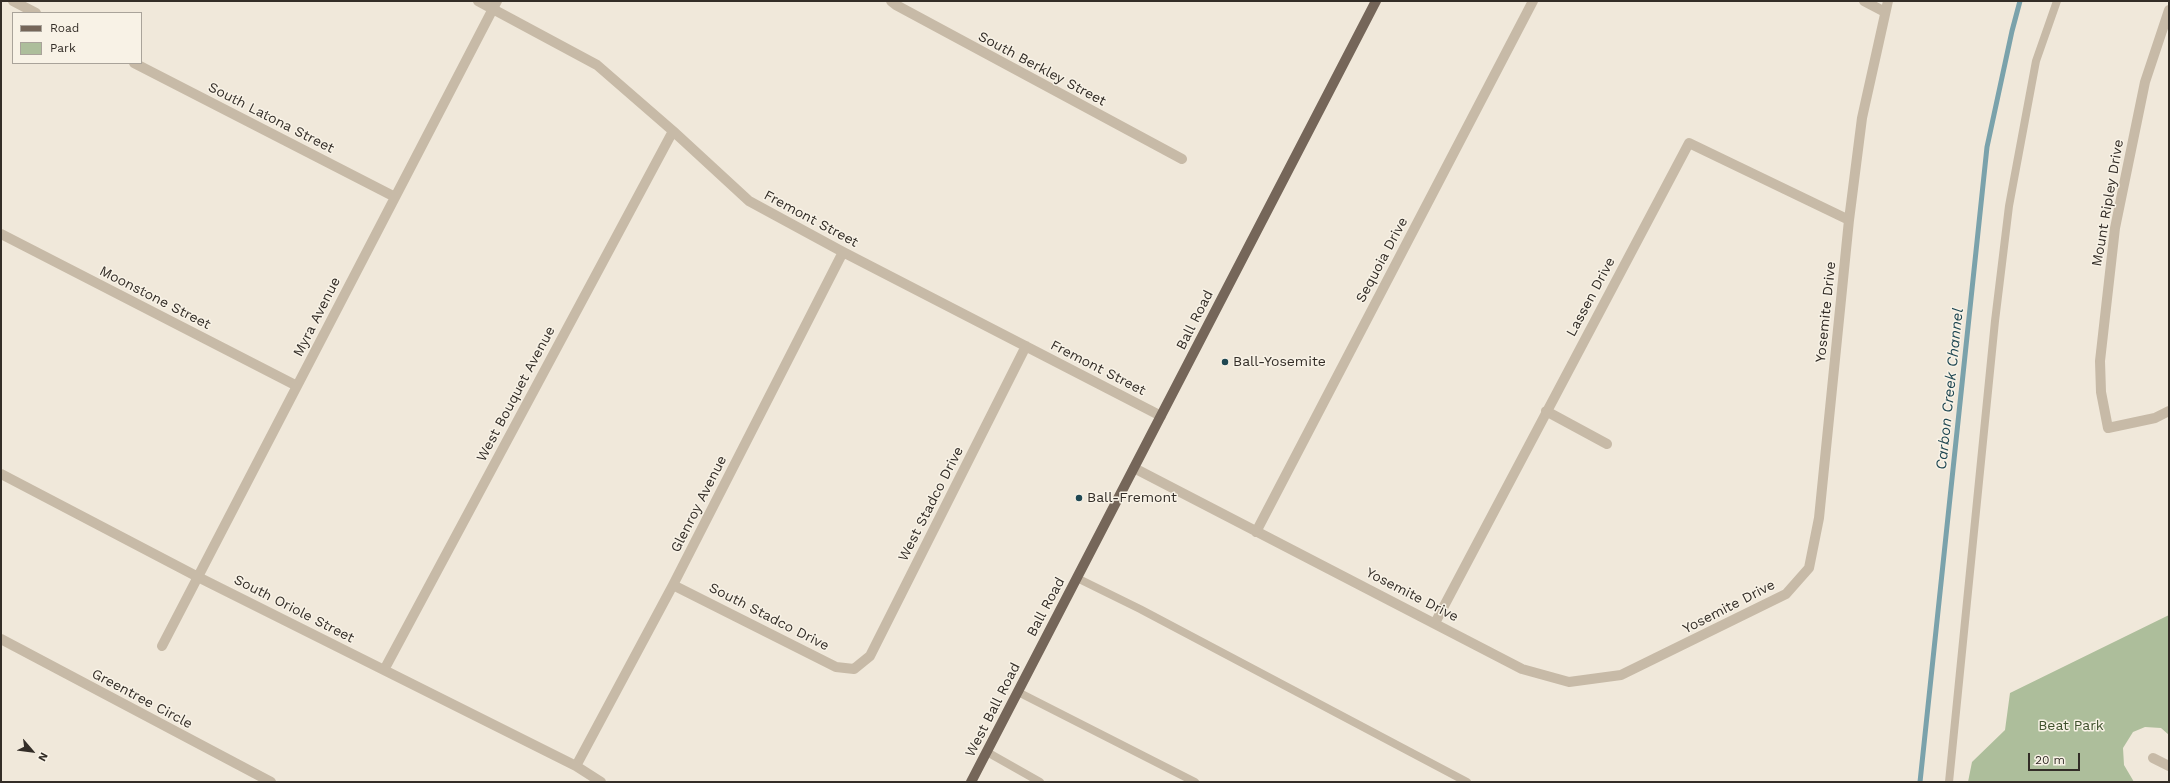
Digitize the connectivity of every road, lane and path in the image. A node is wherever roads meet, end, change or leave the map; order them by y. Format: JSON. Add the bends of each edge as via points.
{"nodes":[{"id":1,"x":13,"y":1,"type":"edge"},
{"id":2,"x":478,"y":1,"type":"edge"},
{"id":3,"x":891,"y":1,"type":"edge"},
{"id":4,"x":1376,"y":1,"type":"edge"},
{"id":5,"x":1533,"y":1,"type":"edge"},
{"id":6,"x":1864,"y":1,"type":"edge"},
{"id":7,"x":1888,"y":1,"type":"edge"},
{"id":8,"x":2057,"y":1,"type":"edge"},
{"id":9,"x":495,"y":5,"type":"edge"},
{"id":10,"x":2169,"y":10,"type":"edge"},
{"id":11,"x":34,"y":12,"type":"edge"},
{"id":12,"x":1885,"y":12,"type":"junction"},
{"id":13,"x":136,"y":64,"type":"edge"},
{"id":14,"x":673,"y":131,"type":"junction"},
{"id":15,"x":1182,"y":159,"type":"dead end"},
{"id":16,"x":395,"y":197,"type":"junction"},
{"id":17,"x":1849,"y":220,"type":"junction"},
{"id":18,"x":1,"y":234,"type":"edge"},
{"id":19,"x":843,"y":252,"type":"junction"},
{"id":20,"x":1026,"y":346,"type":"junction"},
{"id":21,"x":297,"y":386,"type":"junction"},
{"id":22,"x":1546,"y":411,"type":"junction"},
{"id":23,"x":2169,"y":411,"type":"edge"},
{"id":24,"x":1161,"y":416,"type":"junction"},
{"id":25,"x":1607,"y":444,"type":"dead end"},
{"id":26,"x":1134,"y":468,"type":"junction"},
{"id":27,"x":1,"y":474,"type":"edge"},
{"id":28,"x":1256,"y":532,"type":"junction"},
{"id":29,"x":198,"y":577,"type":"junction"},
{"id":30,"x":1077,"y":578,"type":"junction"},
{"id":31,"x":673,"y":585,"type":"junction"},
{"id":32,"x":1435,"y":623,"type":"junction"},
{"id":33,"x":1,"y":639,"type":"edge"},
{"id":34,"x":162,"y":646,"type":"dead end"},
{"id":35,"x":1039,"y":651,"type":"joint"},
{"id":36,"x":854,"y":669,"type":"joint"},
{"id":37,"x":384,"y":670,"type":"junction"},
{"id":38,"x":1018,"y":692,"type":"junction"},
{"id":39,"x":987,"y":752,"type":"junction"},
{"id":40,"x":2153,"y":758,"type":"dead end"},
{"id":41,"x":576,"y":766,"type":"junction"},
{"id":42,"x":2169,"y":766,"type":"edge"},
{"id":43,"x":271,"y":782,"type":"edge"},
{"id":44,"x":602,"y":782,"type":"edge"},
{"id":45,"x":971,"y":782,"type":"edge"},
{"id":46,"x":1040,"y":782,"type":"edge"},
{"id":47,"x":1195,"y":782,"type":"edge"},
{"id":48,"x":1467,"y":782,"type":"edge"},
{"id":49,"x":1949,"y":782,"type":"edge"}],
"edges":[{"from":1,"to":11,"type":"street"},
{"from":2,"to":9,"type":"street","name":"Fremont Street"},
{"from":3,"to":15,"type":"street","name":"South Berkley Street"},
{"from":4,"to":24,"type":"main road","name":"Ball Road"},
{"from":5,"to":28,"type":"street","name":"Sequoia Drive"},
{"from":6,"to":12,"type":"street"},
{"from":7,"to":12,"type":"street","name":"Yosemite Drive"},
{"from":8,"to":49,"type":"lane","via":[[2036,61],[2009,206],[1995,321]]},
{"from":9,"to":14,"type":"street","name":"Fremont Street","via":[[597,65]]},
{"from":9,"to":16,"type":"street","name":"Myra Avenue"},
{"from":10,"to":23,"type":"street","name":"Mount Ripley Drive","via":[[2145,82],[2115,228],[2100,361],[2101,392],[2108,428],[2155,418]]},
{"from":12,"to":17,"type":"street","name":"Yosemite Drive","via":[[1862,118]]},
{"from":13,"to":16,"type":"street","name":"South Latona Street"},
{"from":14,"to":19,"type":"street","name":"Fremont Street","via":[[749,201]]},
{"from":14,"to":37,"type":"street","name":"West Bouquet Avenue"},
{"from":16,"to":21,"type":"street","name":"Myra Avenue"},
{"from":17,"to":22,"type":"street","name":"Lassen Drive","via":[[1689,143]]},
{"from":17,"to":32,"type":"street","name":"Yosemite Drive","via":[[1819,518],[1809,568],[1786,594],[1621,675],[1569,682],[1522,669]]},
{"from":18,"to":21,"type":"street","name":"Moonstone Street"},
{"from":19,"to":20,"type":"street","name":"Fremont Street"},
{"from":19,"to":31,"type":"street","name":"Glenroy Avenue"},
{"from":20,"to":24,"type":"street","name":"Fremont Street"},
{"from":20,"to":36,"type":"street","name":"West Stadco Drive","via":[[870,656]]},
{"from":21,"to":29,"type":"street","name":"Myra Avenue"},
{"from":22,"to":25,"type":"street"},
{"from":22,"to":32,"type":"street","name":"Lassen Drive"},
{"from":24,"to":26,"type":"main road","name":"Ball Road"},
{"from":26,"to":28,"type":"street","name":"Yosemite Drive"},
{"from":26,"to":30,"type":"main road","name":"Ball Road"},
{"from":27,"to":29,"type":"street","name":"South Oriole Street"},
{"from":28,"to":32,"type":"street","name":"Yosemite Drive"},
{"from":29,"to":34,"type":"street","name":"Myra Avenue"},
{"from":29,"to":37,"type":"street","name":"South Oriole Street"},
{"from":30,"to":35,"type":"main road","name":"Ball Road"},
{"from":30,"to":48,"type":"lane"},
{"from":31,"to":36,"type":"street","name":"South Stadco Drive","via":[[836,667]]},
{"from":31,"to":41,"type":"street","name":"Glenroy Avenue"},
{"from":33,"to":43,"type":"street","name":"Greentree Circle"},
{"from":35,"to":38,"type":"main road","name":"West Ball Road"},
{"from":37,"to":41,"type":"street","name":"South Oriole Street"},
{"from":38,"to":39,"type":"main road","name":"West Ball Road"},
{"from":38,"to":47,"type":"lane"},
{"from":39,"to":45,"type":"main road","name":"West Ball Road"},
{"from":39,"to":46,"type":"lane"},
{"from":40,"to":42,"type":"street"},
{"from":41,"to":44,"type":"street","name":"South Oriole Street"}]}
